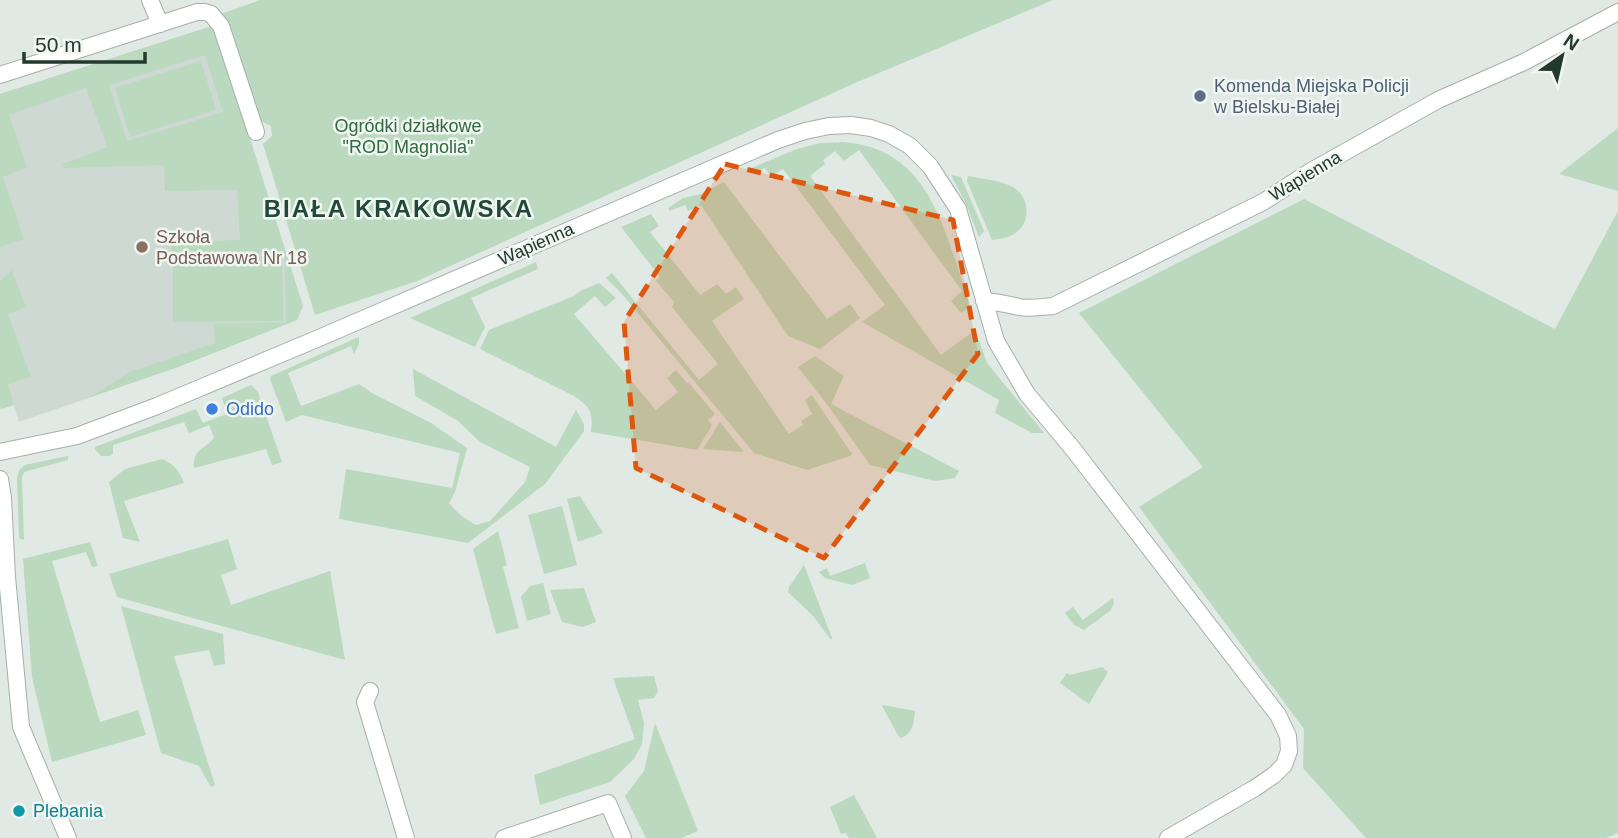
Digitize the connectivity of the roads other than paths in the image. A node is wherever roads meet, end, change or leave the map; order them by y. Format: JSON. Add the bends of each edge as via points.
{"nodes":[{"id":1,"x":150,"y":0,"type":"edge"},
{"id":2,"x":1618,"y":12,"type":"edge"},
{"id":3,"x":160,"y":24,"type":"junction"},
{"id":4,"x":0,"y":75,"type":"edge"},
{"id":5,"x":256,"y":132,"type":"dead end"},
{"id":6,"x":985,"y":301,"type":"junction"},
{"id":7,"x":0,"y":452,"type":"edge"},
{"id":8,"x":0,"y":479,"type":"edge"},
{"id":9,"x":370,"y":691,"type":"dead end"},
{"id":10,"x":68,"y":838,"type":"edge"},
{"id":11,"x":406,"y":838,"type":"edge"},
{"id":12,"x":504,"y":838,"type":"edge"},
{"id":13,"x":623,"y":838,"type":"edge"},
{"id":14,"x":1168,"y":838,"type":"edge"}],
"edges":[{"from":1,"to":3,"type":"street"},
{"from":2,"to":6,"type":"street","name":"Wapienna","via":[[1524,62],[1438,100],[1263,202],[1053,306]]},
{"from":3,"to":4,"type":"street"},
{"from":3,"to":5,"type":"street","via":[[197,12],[216,19]]},
{"from":6,"to":7,"type":"street","name":"Wapienna","via":[[958,209],[930,166],[889,134],[829,125],[778,140],[158,406],[77,436]]},
{"from":6,"to":14,"type":"street","name":"Wapienna","via":[[996,341],[1027,394],[1278,715],[1289,736],[1284,765],[1274,775]]},
{"from":8,"to":10,"type":"street","via":[[21,727]]},
{"from":9,"to":11,"type":"street","via":[[365,702]]},
{"from":12,"to":13,"type":"street","via":[[608,803]]}]}
